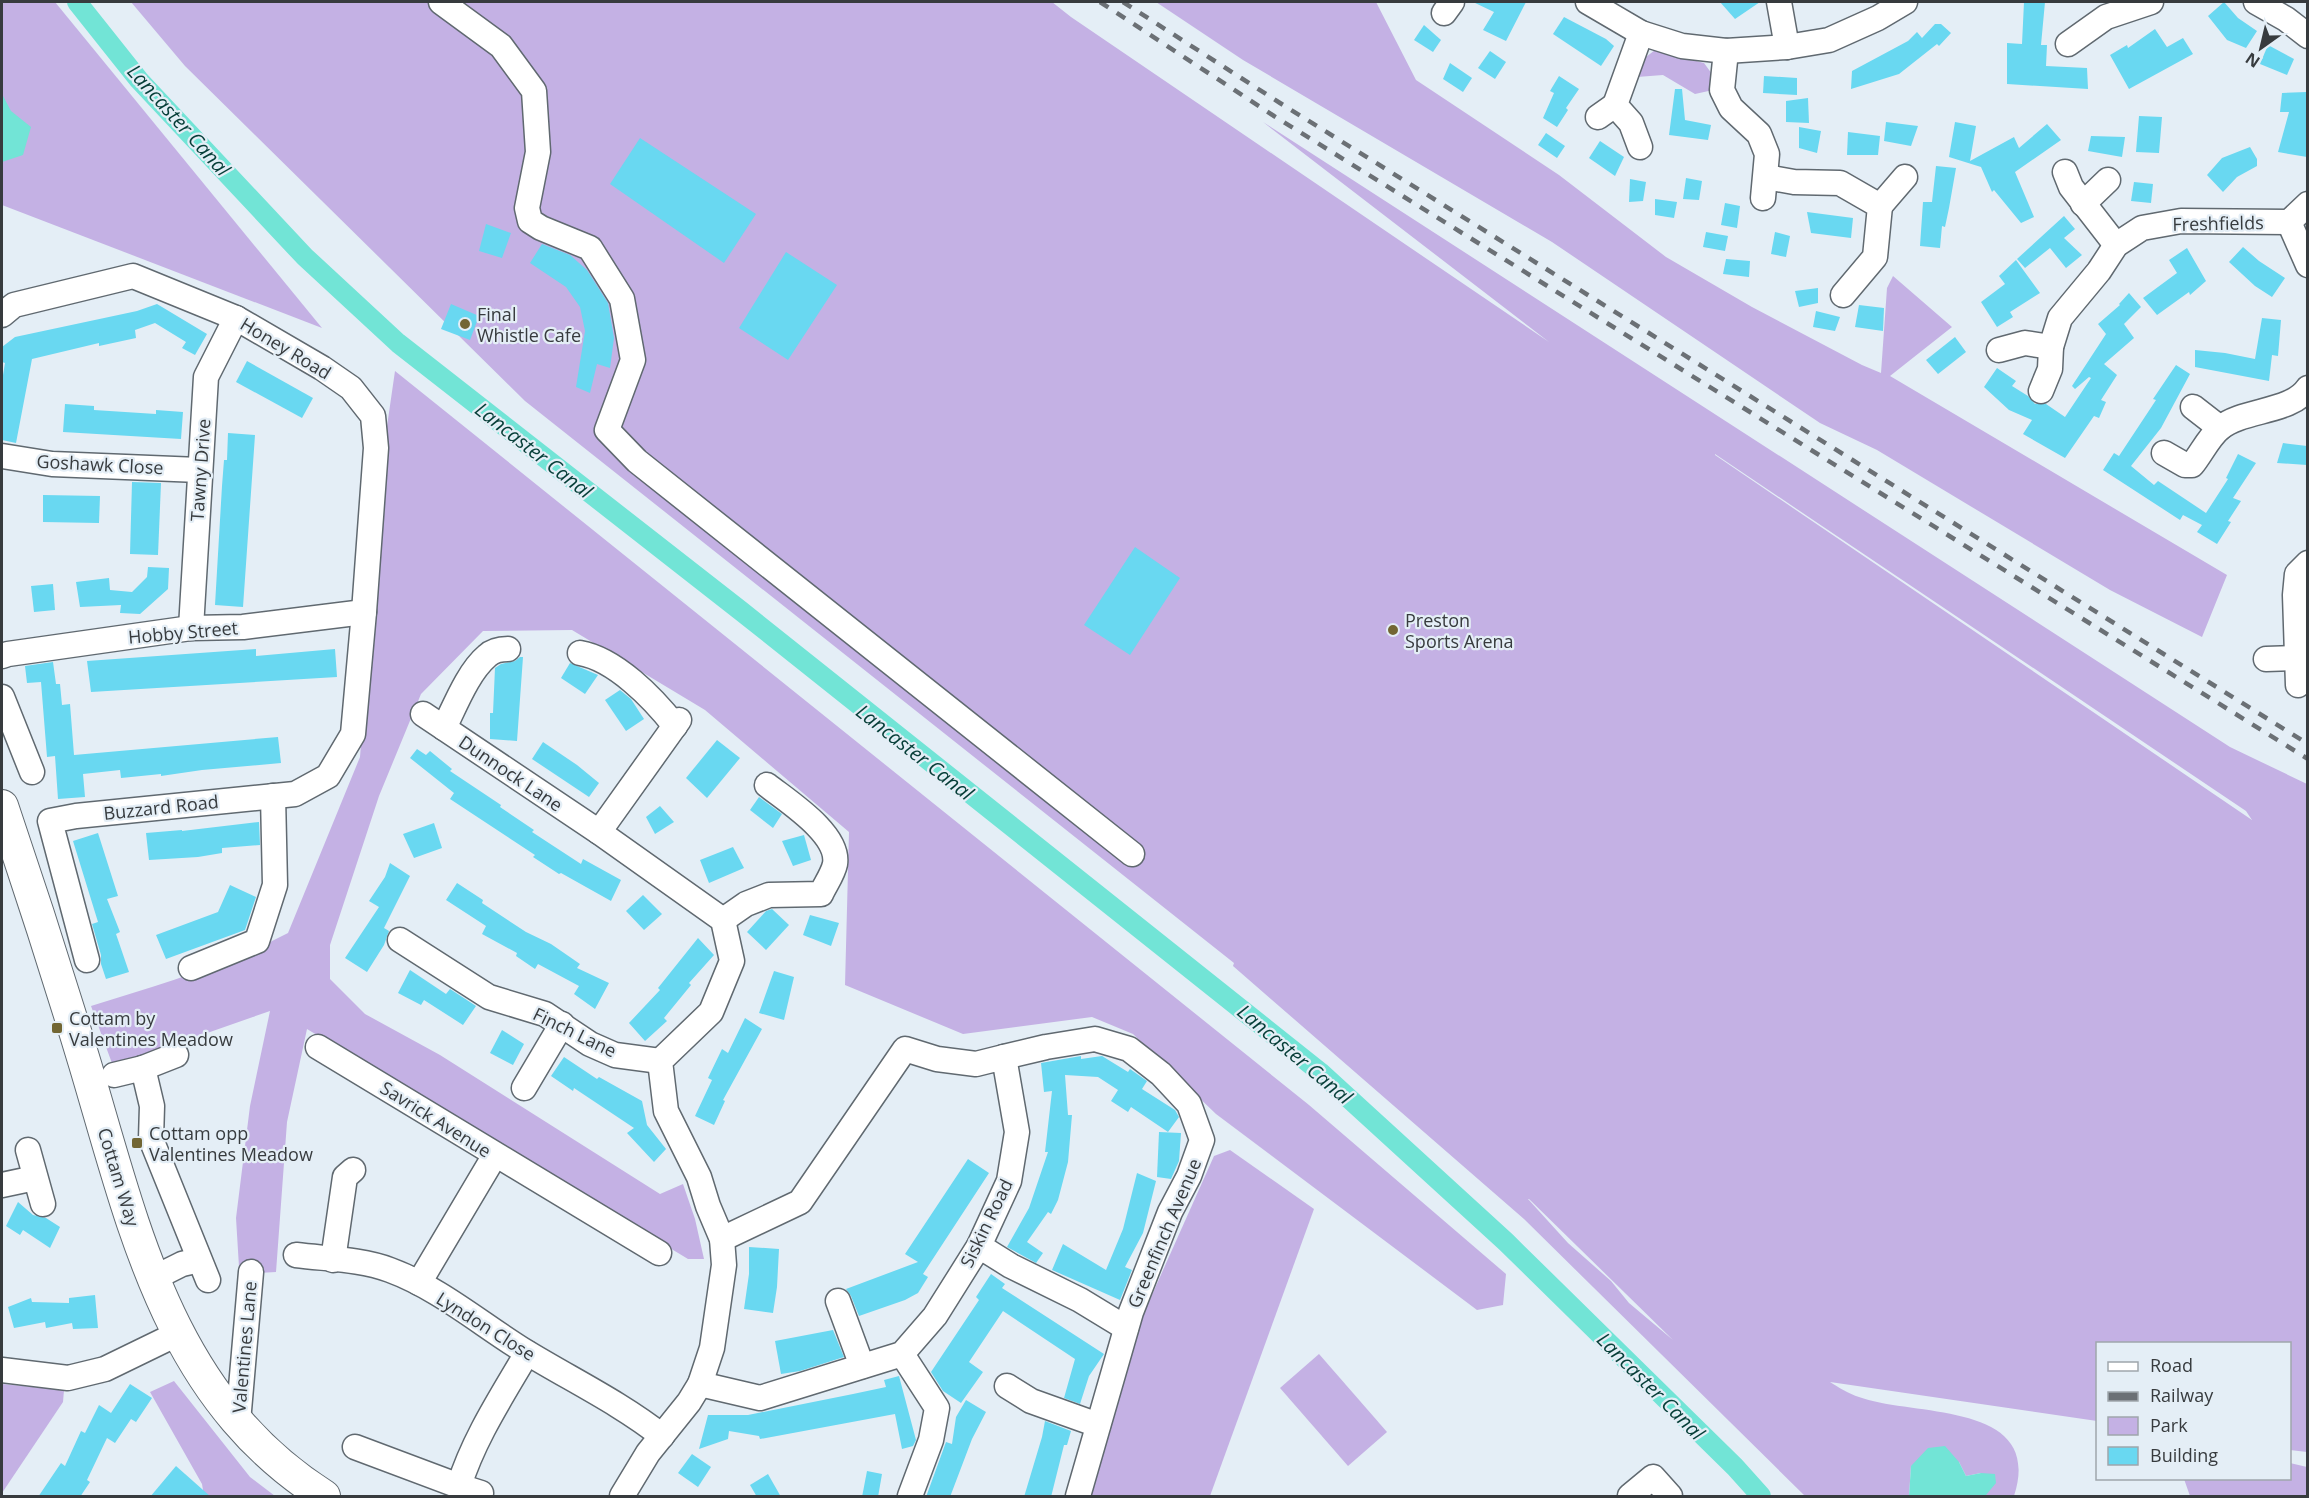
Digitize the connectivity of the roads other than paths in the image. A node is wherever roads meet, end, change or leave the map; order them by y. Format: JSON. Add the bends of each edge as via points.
{"nodes":[{"id":1,"x":441,"y":2,"type":"edge"},
{"id":2,"x":1588,"y":2,"type":"edge"},
{"id":3,"x":1779,"y":2,"type":"edge"},
{"id":4,"x":1905,"y":2,"type":"edge"},
{"id":5,"x":2151,"y":2,"type":"edge"},
{"id":6,"x":2256,"y":2,"type":"edge"},
{"id":7,"x":2102,"y":9,"type":"edge"},
{"id":8,"x":1641,"y":33,"type":"junction"},
{"id":9,"x":2307,"y":36,"type":"edge"},
{"id":10,"x":2068,"y":44,"type":"dead end"},
{"id":11,"x":1786,"y":47,"type":"junction"},
{"id":12,"x":1726,"y":51,"type":"junction"},
{"id":13,"x":1640,"y":147,"type":"dead end"},
{"id":14,"x":2065,"y":172,"type":"dead end"},
{"id":15,"x":1905,"y":177,"type":"dead end"},
{"id":16,"x":2108,"y":180,"type":"dead end"},
{"id":17,"x":2083,"y":204,"type":"junction"},
{"id":18,"x":2307,"y":204,"type":"edge"},
{"id":19,"x":1880,"y":206,"type":"junction"},
{"id":20,"x":2289,"y":222,"type":"junction"},
{"id":21,"x":2116,"y":245,"type":"junction"},
{"id":22,"x":2307,"y":265,"type":"edge"},
{"id":23,"x":1843,"y":295,"type":"dead end"},
{"id":24,"x":2,"y":315,"type":"edge"},
{"id":25,"x":236,"y":318,"type":"junction"},
{"id":26,"x":2051,"y":347,"type":"junction"},
{"id":27,"x":1999,"y":350,"type":"dead end"},
{"id":28,"x":2307,"y":388,"type":"edge"},
{"id":29,"x":2041,"y":391,"type":"dead end"},
{"id":30,"x":2193,"y":407,"type":"dead end"},
{"id":31,"x":2220,"y":428,"type":"junction"},
{"id":32,"x":2164,"y":453,"type":"dead end"},
{"id":33,"x":2,"y":456,"type":"edge"},
{"id":34,"x":199,"y":470,"type":"junction"},
{"id":35,"x":2307,"y":563,"type":"edge"},
{"id":36,"x":364,"y":612,"type":"junction"},
{"id":37,"x":191,"y":628,"type":"junction"},
{"id":38,"x":508,"y":649,"type":"dead end"},
{"id":39,"x":580,"y":653,"type":"dead end"},
{"id":40,"x":2,"y":656,"type":"edge"},
{"id":41,"x":2296,"y":658,"type":"junction"},
{"id":42,"x":2266,"y":659,"type":"dead end"},
{"id":43,"x":2298,"y":684,"type":"dead end"},
{"id":44,"x":2,"y":697,"type":"edge"},
{"id":45,"x":423,"y":714,"type":"dead end"},
{"id":46,"x":444,"y":728,"type":"junction"},
{"id":47,"x":32,"y":772,"type":"dead end"},
{"id":48,"x":767,"y":785,"type":"dead end"},
{"id":49,"x":273,"y":796,"type":"junction"},
{"id":50,"x":5,"y":825,"type":"edge"},
{"id":51,"x":599,"y":832,"type":"junction"},
{"id":52,"x":1132,"y":854,"type":"dead end"},
{"id":53,"x":723,"y":920,"type":"junction"},
{"id":54,"x":400,"y":939,"type":"dead end"},
{"id":55,"x":87,"y":960,"type":"dead end"},
{"id":56,"x":191,"y":968,"type":"dead end"},
{"id":57,"x":562,"y":1024,"type":"junction"},
{"id":58,"x":318,"y":1047,"type":"dead end"},
{"id":59,"x":176,"y":1054,"type":"dead end"},
{"id":60,"x":1004,"y":1056,"type":"junction"},
{"id":61,"x":660,"y":1061,"type":"junction"},
{"id":62,"x":143,"y":1068,"type":"junction"},
{"id":63,"x":114,"y":1076,"type":"dead end"},
{"id":64,"x":524,"y":1088,"type":"dead end"},
{"id":65,"x":28,"y":1150,"type":"dead end"},
{"id":66,"x":495,"y":1155,"type":"junction"},
{"id":67,"x":353,"y":1170,"type":"dead end"},
{"id":68,"x":35,"y":1178,"type":"junction"},
{"id":69,"x":2,"y":1185,"type":"edge"},
{"id":70,"x":43,"y":1204,"type":"dead end"},
{"id":71,"x":722,"y":1239,"type":"junction"},
{"id":72,"x":979,"y":1246,"type":"junction"},
{"id":73,"x":660,"y":1253,"type":"dead end"},
{"id":74,"x":296,"y":1255,"type":"dead end"},
{"id":75,"x":333,"y":1260,"type":"junction"},
{"id":76,"x":250,"y":1272,"type":"dead end"},
{"id":77,"x":153,"y":1279,"type":"junction"},
{"id":78,"x":419,"y":1283,"type":"junction"},
{"id":79,"x":838,"y":1301,"type":"dead end"},
{"id":80,"x":1126,"y":1328,"type":"junction"},
{"id":81,"x":177,"y":1334,"type":"junction"},
{"id":82,"x":527,"y":1353,"type":"junction"},
{"id":83,"x":902,"y":1354,"type":"junction"},
{"id":84,"x":862,"y":1366,"type":"junction"},
{"id":85,"x":2,"y":1370,"type":"edge"},
{"id":86,"x":700,"y":1384,"type":"junction"},
{"id":87,"x":1007,"y":1386,"type":"dead end"},
{"id":88,"x":238,"y":1422,"type":"junction"},
{"id":89,"x":1098,"y":1425,"type":"junction"},
{"id":90,"x":662,"y":1436,"type":"junction"},
{"id":91,"x":355,"y":1447,"type":"dead end"},
{"id":92,"x":626,"y":1493,"type":"edge"},
{"id":93,"x":324,"y":1497,"type":"edge"},
{"id":94,"x":910,"y":1497,"type":"edge"},
{"id":95,"x":1078,"y":1497,"type":"edge"},
{"id":96,"x":1630,"y":1497,"type":"edge"},
{"id":97,"x":1670,"y":1497,"type":"edge"}],
"edges":[{"from":1,"to":52,"type":"street","via":[[501,46],[534,91],[538,152],[527,208],[530,221],[590,248],[622,299],[633,360],[607,430],[637,461]]},
{"from":2,"to":8,"type":"street"},
{"from":3,"to":11,"type":"street"},
{"from":4,"to":11,"type":"street","via":[[1830,40]]},
{"from":5,"to":7,"type":"street"},
{"from":6,"to":9,"type":"street"},
{"from":7,"to":10,"type":"street"},
{"from":8,"to":12,"type":"street","via":[[1682,46]]},
{"from":8,"to":13,"type":"street","via":[[1607,111],[1631,123]]},
{"from":11,"to":12,"type":"street"},
{"from":12,"to":19,"type":"street","via":[[1722,90],[1731,108],[1759,134],[1767,154],[1765,187],[1794,182],[1840,183]]},
{"from":14,"to":17,"type":"street"},
{"from":15,"to":19,"type":"street"},
{"from":16,"to":17,"type":"street"},
{"from":17,"to":21,"type":"street"},
{"from":18,"to":20,"type":"street","name":"Freshfields"},
{"from":19,"to":23,"type":"street","via":[[1875,257]]},
{"from":20,"to":21,"type":"street","name":"Freshfields","via":[[2181,221],[2142,228]]},
{"from":20,"to":22,"type":"street","name":"Freshfields"},
{"from":21,"to":26,"type":"street","name":"Freshfields","via":[[2060,318]]},
{"from":24,"to":25,"type":"street","name":"Honey Road","via":[[14,305],[133,276]]},
{"from":25,"to":34,"type":"street","name":"Tawny Drive","via":[[206,377]]},
{"from":25,"to":36,"type":"street","name":"Honey Road","via":[[351,388],[373,416],[376,448]]},
{"from":26,"to":27,"type":"street","via":[[2025,343]]},
{"from":26,"to":29,"type":"street","name":"Freshfields","via":[[2050,369]]},
{"from":28,"to":31,"type":"street","via":[[2302,396]]},
{"from":30,"to":31,"type":"street"},
{"from":31,"to":32,"type":"street","via":[[2192,465]]},
{"from":33,"to":34,"type":"street","name":"Goshawk Close","via":[[52,464]]},
{"from":34,"to":37,"type":"street","name":"Tawny Drive"},
{"from":35,"to":41,"type":"street","via":[[2297,574]]},
{"from":36,"to":37,"type":"street","name":"Hobby Street","via":[[243,627]]},
{"from":36,"to":49,"type":"street","name":"Buzzard Road","via":[[353,734],[328,776],[295,794]]},
{"from":37,"to":40,"type":"street","name":"Hobby Street"},
{"from":38,"to":46,"type":"street","via":[[488,654],[475,669]]},
{"from":39,"to":51,"type":"street","via":[[595,656],[615,669],[677,723]]},
{"from":41,"to":42,"type":"street"},
{"from":41,"to":43,"type":"street"},
{"from":44,"to":47,"type":"street"},
{"from":45,"to":46,"type":"street","name":"Dunnock Lane"},
{"from":46,"to":51,"type":"street","name":"Dunnock Lane"},
{"from":48,"to":53,"type":"street","via":[[818,826],[832,847],[835,864],[821,894],[770,895],[746,904]]},
{"from":49,"to":55,"type":"street","name":"Buzzard Road","via":[[50,821]]},
{"from":49,"to":56,"type":"street","via":[[275,885],[257,941]]},
{"from":50,"to":77,"type":"main road","name":"Cottam Way"},
{"from":51,"to":53,"type":"street","name":"Dunnock Lane"},
{"from":53,"to":61,"type":"street","via":[[732,961],[711,1012]]},
{"from":54,"to":57,"type":"street","name":"Finch Lane","via":[[489,997],[545,1014]]},
{"from":57,"to":61,"type":"street","name":"Finch Lane","via":[[590,1044],[615,1054]]},
{"from":57,"to":64,"type":"street"},
{"from":58,"to":66,"type":"street","name":"Savrick Avenue"},
{"from":59,"to":62,"type":"street"},
{"from":60,"to":71,"type":"street","via":[[976,1064],[937,1059],[905,1049],[800,1202]]},
{"from":60,"to":72,"type":"street","name":"Siskin Road","via":[[1017,1132],[1009,1181]]},
{"from":60,"to":80,"type":"street","name":"Greenfinch Avenue","via":[[1095,1039],[1130,1049],[1189,1104],[1202,1140]]},
{"from":61,"to":71,"type":"street","via":[[666,1111],[699,1177]]},
{"from":62,"to":63,"type":"street"},
{"from":62,"to":77,"type":"street","via":[[152,1106],[151,1139],[204,1270],[182,1264]]},
{"from":65,"to":68,"type":"street"},
{"from":66,"to":73,"type":"street","name":"Savrick Avenue"},
{"from":66,"to":78,"type":"street"},
{"from":67,"to":75,"type":"street","via":[[345,1177]]},
{"from":68,"to":69,"type":"street"},
{"from":68,"to":70,"type":"street"},
{"from":71,"to":86,"type":"street","via":[[724,1264],[712,1348]]},
{"from":72,"to":80,"type":"street"},
{"from":72,"to":83,"type":"street","name":"Siskin Road","via":[[935,1316]]},
{"from":74,"to":75,"type":"street","name":"Lyndon Close"},
{"from":75,"to":78,"type":"street","name":"Lyndon Close","via":[[389,1270]]},
{"from":76,"to":88,"type":"street","name":"Valentines Lane"},
{"from":77,"to":81,"type":"main road","name":"Cottam Way"},
{"from":78,"to":82,"type":"street","name":"Lyndon Close"},
{"from":79,"to":84,"type":"street"},
{"from":80,"to":89,"type":"street","name":"Greenfinch Avenue"},
{"from":81,"to":85,"type":"street","via":[[105,1369],[68,1378]]},
{"from":81,"to":88,"type":"main road","name":"Cottam Way","via":[[211,1389]]},
{"from":82,"to":90,"type":"street","name":"Lyndon Close","via":[[618,1405]]},
{"from":82,"to":91,"type":"street","via":[[472,1449],[470,1490]]},
{"from":83,"to":84,"type":"street"},
{"from":83,"to":94,"type":"street","via":[[937,1408],[931,1440]]},
{"from":84,"to":86,"type":"street","via":[[760,1398]]},
{"from":86,"to":90,"type":"street"},
{"from":87,"to":89,"type":"street","via":[[1030,1401]]},
{"from":88,"to":93,"type":"main road","name":"Cottam Way","via":[[278,1462]]},
{"from":89,"to":95,"type":"street","name":"Greenfinch Avenue"},
{"from":90,"to":92,"type":"street","via":[[638,1468]]},
{"from":96,"to":97,"type":"street","via":[[1653,1477]]}]}
